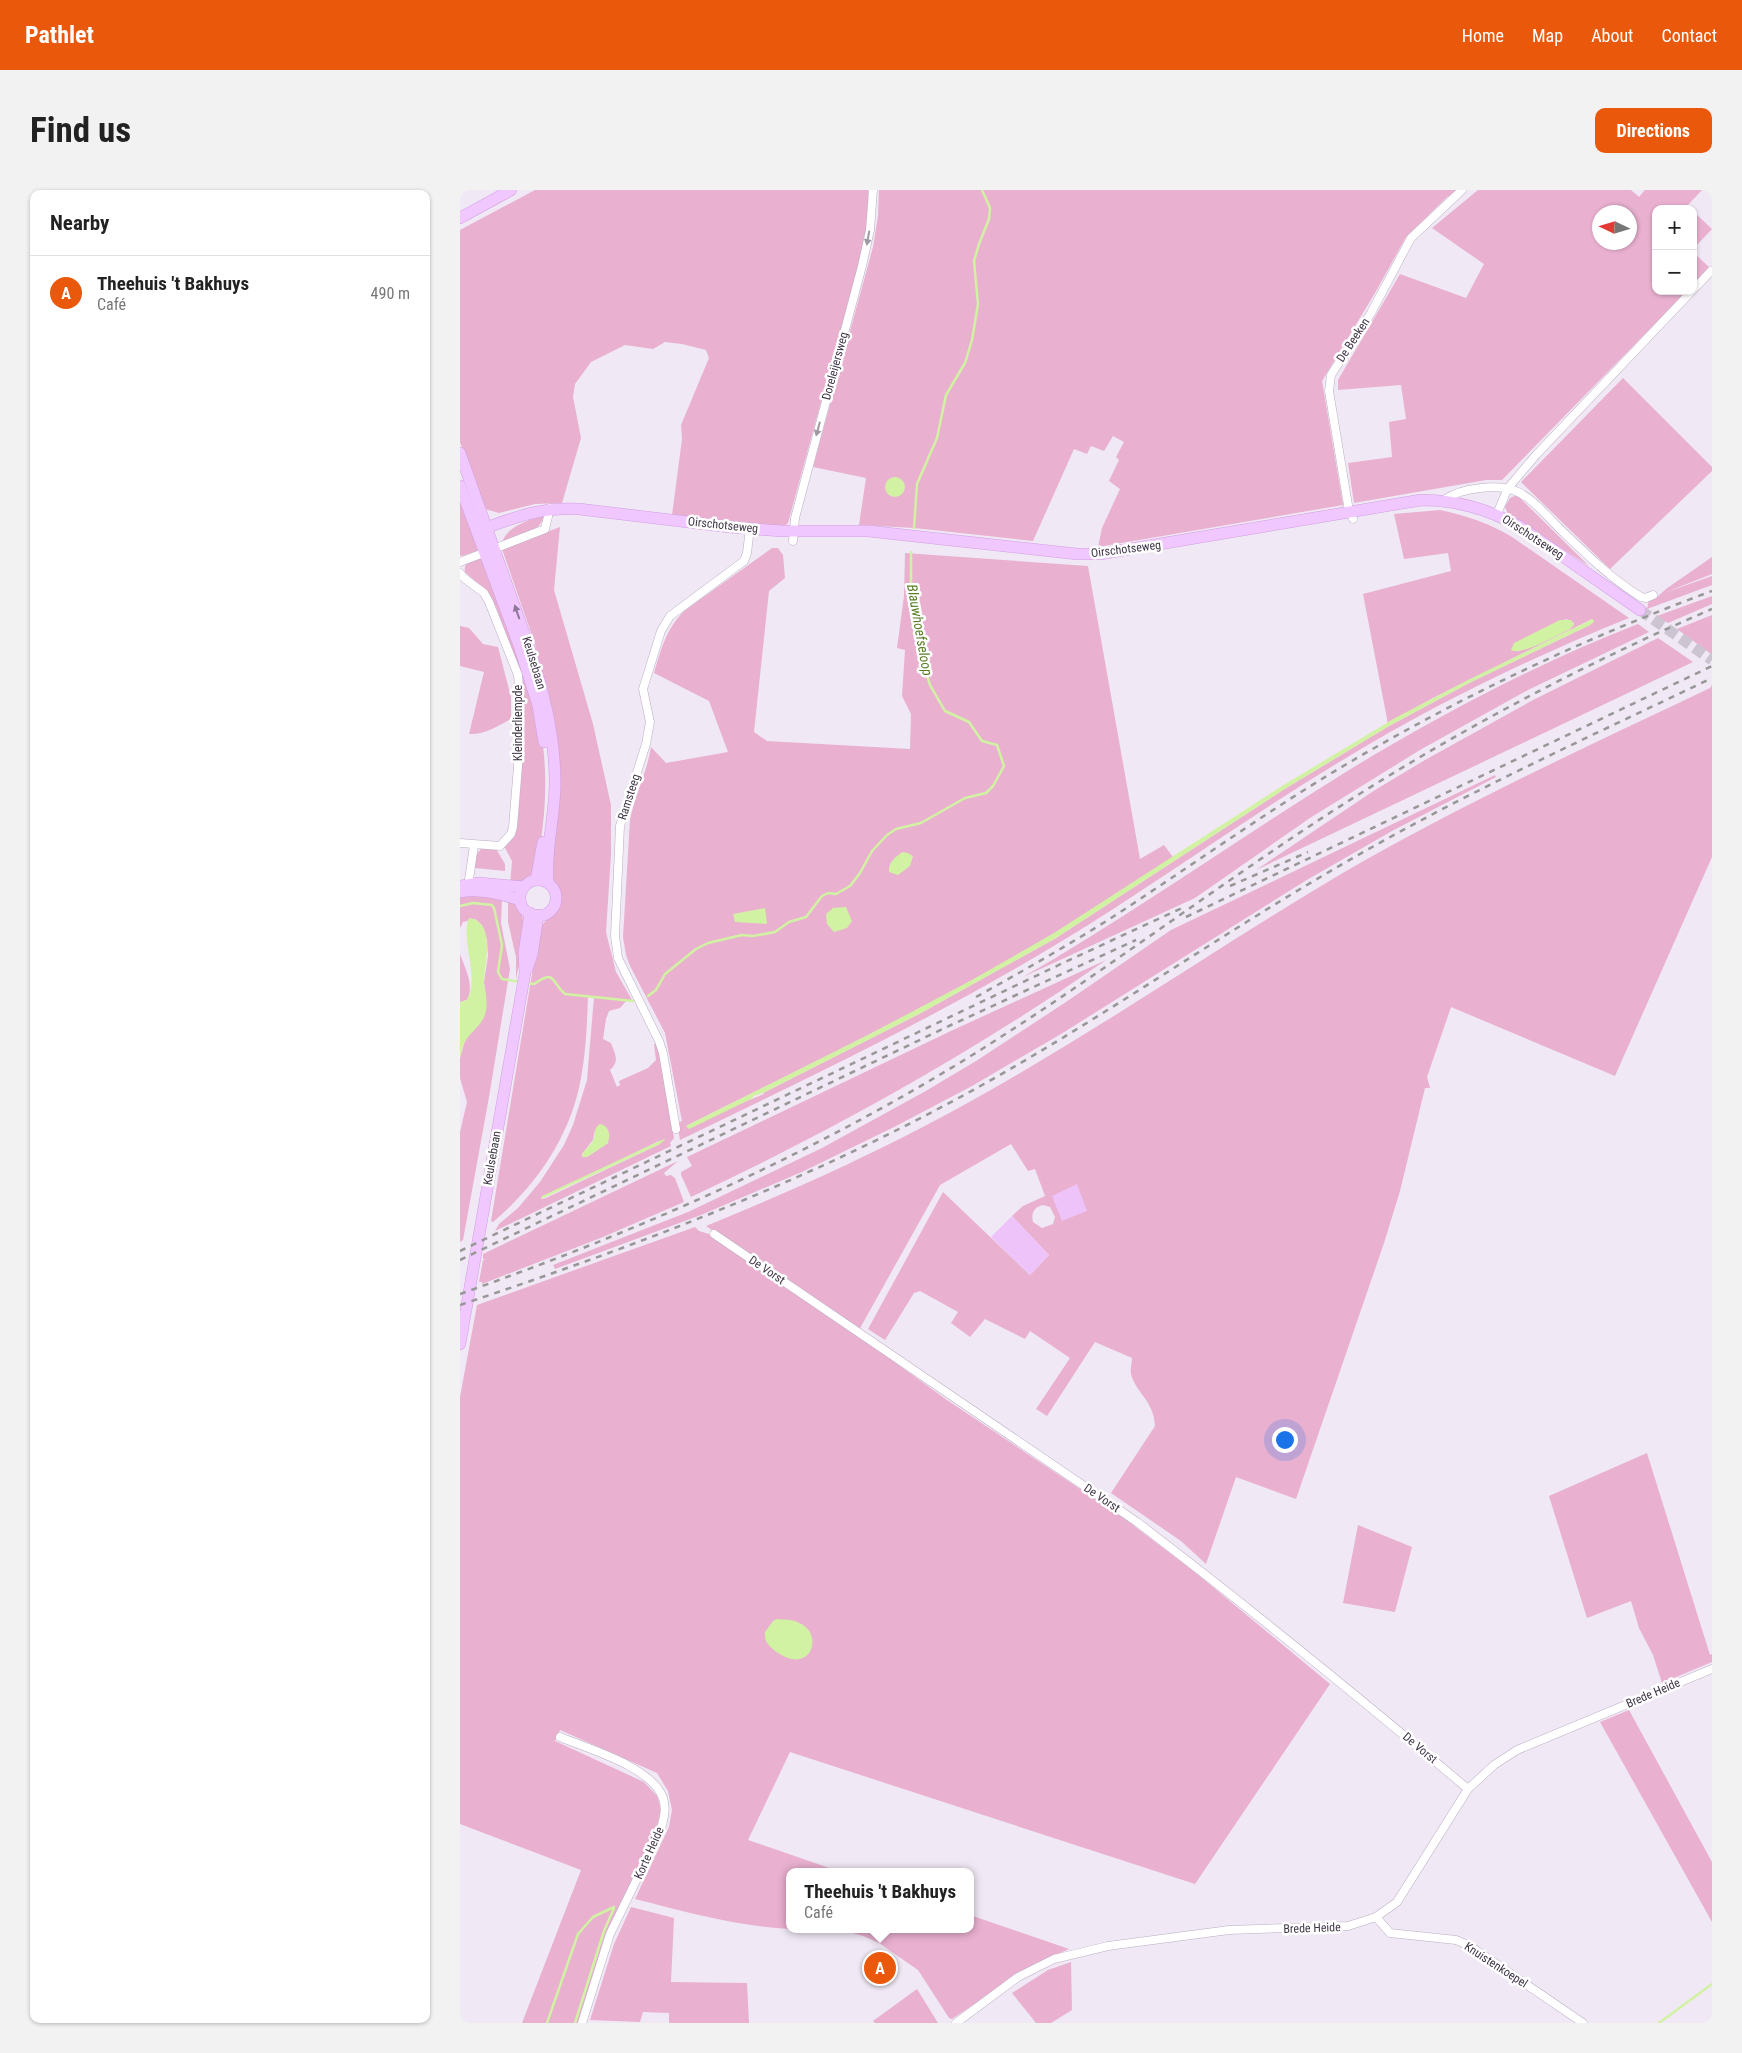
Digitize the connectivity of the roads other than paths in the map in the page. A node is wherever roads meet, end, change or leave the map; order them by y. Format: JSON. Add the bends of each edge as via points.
{"nodes":[{"id":1,"x":511,"y":190,"type":"edge"},
{"id":2,"x":872,"y":190,"type":"edge"},
{"id":3,"x":1462,"y":190,"type":"edge"},
{"id":4,"x":460,"y":218,"type":"edge"},
{"id":5,"x":1711,"y":271,"type":"edge"},
{"id":6,"x":1697,"y":286,"type":"edge"},
{"id":7,"x":1688,"y":295,"type":"edge"},
{"id":8,"x":460,"y":453,"type":"edge"},
{"id":9,"x":460,"y":486,"type":"edge"},
{"id":10,"x":1508,"y":488,"type":"junction"},
{"id":11,"x":1444,"y":500,"type":"junction"},
{"id":12,"x":550,"y":508,"type":"junction"},
{"id":13,"x":1497,"y":514,"type":"junction"},
{"id":14,"x":1351,"y":515,"type":"junction"},
{"id":15,"x":750,"y":528,"type":"junction"},
{"id":16,"x":482,"y":530,"type":"junction"},
{"id":17,"x":793,"y":536,"type":"junction"},
{"id":18,"x":490,"y":550,"type":"junction"},
{"id":19,"x":460,"y":562,"type":"edge"},
{"id":20,"x":460,"y":573,"type":"edge"},
{"id":21,"x":1653,"y":595,"type":"dead end"},
{"id":22,"x":1640,"y":610,"type":"tunnel mouth"},
{"id":23,"x":460,"y":843,"type":"edge"},
{"id":24,"x":474,"y":845,"type":"junction"},
{"id":25,"x":542,"y":881,"type":"junction"},
{"id":26,"x":464,"y":888,"type":"edge"},
{"id":27,"x":523,"y":888,"type":"junction"},
{"id":28,"x":520,"y":900,"type":"junction"},
{"id":29,"x":534,"y":914,"type":"junction"},
{"id":30,"x":676,"y":1129,"type":"dead end"},
{"id":31,"x":714,"y":1234,"type":"dead end"},
{"id":32,"x":460,"y":1344,"type":"edge"},
{"id":33,"x":1712,"y":1669,"type":"edge"},
{"id":34,"x":560,"y":1737,"type":"dead end"},
{"id":35,"x":1468,"y":1789,"type":"junction"},
{"id":36,"x":1376,"y":1917,"type":"junction"},
{"id":37,"x":582,"y":2023,"type":"edge"},
{"id":38,"x":956,"y":2023,"type":"edge"},
{"id":39,"x":1583,"y":2023,"type":"edge"}],
"edges":[{"from":1,"to":4,"type":"street"},
{"from":2,"to":17,"type":"street","name":"Doreleijersweg","one_way":true,"via":[[870,230],[862,266]]},
{"from":3,"to":14,"type":"street","name":"De Beeken","via":[[1411,238],[1371,313],[1331,375],[1329,391]]},
{"from":5,"to":6,"type":"street"},
{"from":7,"to":10,"type":"street"},
{"from":8,"to":16,"type":"street","name":"Keulsebaan"},
{"from":9,"to":16,"type":"street","name":"Keulsebaan"},
{"from":10,"to":11,"type":"street","via":[[1488,487],[1452,494]]},
{"from":10,"to":13,"type":"street"},
{"from":10,"to":21,"type":"street","via":[[1527,498],[1619,582],[1641,597]]},
{"from":11,"to":13,"type":"street","name":"Oirschotseweg"},
{"from":11,"to":14,"type":"street","name":"Oirschotseweg","via":[[1421,500]]},
{"from":12,"to":15,"type":"street","name":"Oirschotseweg","via":[[579,508]]},
{"from":12,"to":16,"type":"street","name":"Oirschotseweg","via":[[526,513]]},
{"from":12,"to":18,"type":"street","via":[[545,530]]},
{"from":13,"to":22,"type":"street","name":"Oirschotseweg"},
{"from":14,"to":17,"type":"street","name":"Oirschotseweg","via":[[1100,554],[868,531]]},
{"from":15,"to":17,"type":"street","name":"Oirschotseweg"},
{"from":15,"to":30,"type":"street","name":"Ramsteeg","via":[[744,561],[670,616],[661,631],[643,689],[650,722],[646,744],[620,826],[615,936],[618,958],[659,1041]]},
{"from":16,"to":18,"type":"street","name":"Keulsebaan"},
{"from":18,"to":19,"type":"street"},
{"from":18,"to":25,"type":"street","name":"Keulsebaan","via":[[538,705],[544,740],[547,765]]},
{"from":20,"to":24,"type":"street","name":"Kleinderliempde","via":[[484,593],[489,602],[518,676],[520,698],[518,782],[511,834],[500,846]]},
{"from":23,"to":24,"type":"street","name":"Kleinderliempde"},
{"from":24,"to":26,"type":"street","via":[[471,871]]},
{"from":25,"to":27,"type":"street","via":[[531,881]]},
{"from":25,"to":29,"type":"street","via":[[553,889],[555,901],[549,911]]},
{"from":26,"to":27,"type":"street","via":[[479,883]]},
{"from":26,"to":28,"type":"street"},
{"from":27,"to":28,"type":"street"},
{"from":28,"to":29,"type":"street"},
{"from":29,"to":32,"type":"street","name":"Keulsebaan","via":[[532,955],[524,979]]},
{"from":31,"to":35,"type":"street","name":"De Vorst","via":[[1137,1522],[1376,1711]]},
{"from":33,"to":35,"type":"street","name":"Brede Heide","via":[[1517,1750],[1494,1765]]},
{"from":34,"to":37,"type":"street","name":"Korte Heide","via":[[648,1777],[658,1786],[664,1800],[665,1818],[660,1832],[610,1934]]},
{"from":35,"to":36,"type":"street","name":"Brede Heide","via":[[1397,1902]]},
{"from":36,"to":38,"type":"street","name":"Brede Heide","via":[[1348,1926],[1229,1930],[1164,1938],[1108,1946],[1054,1959],[1018,1977]]},
{"from":36,"to":39,"type":"street","name":"Knuistenkoepel","via":[[1390,1933],[1456,1940],[1470,1946]]}]}
